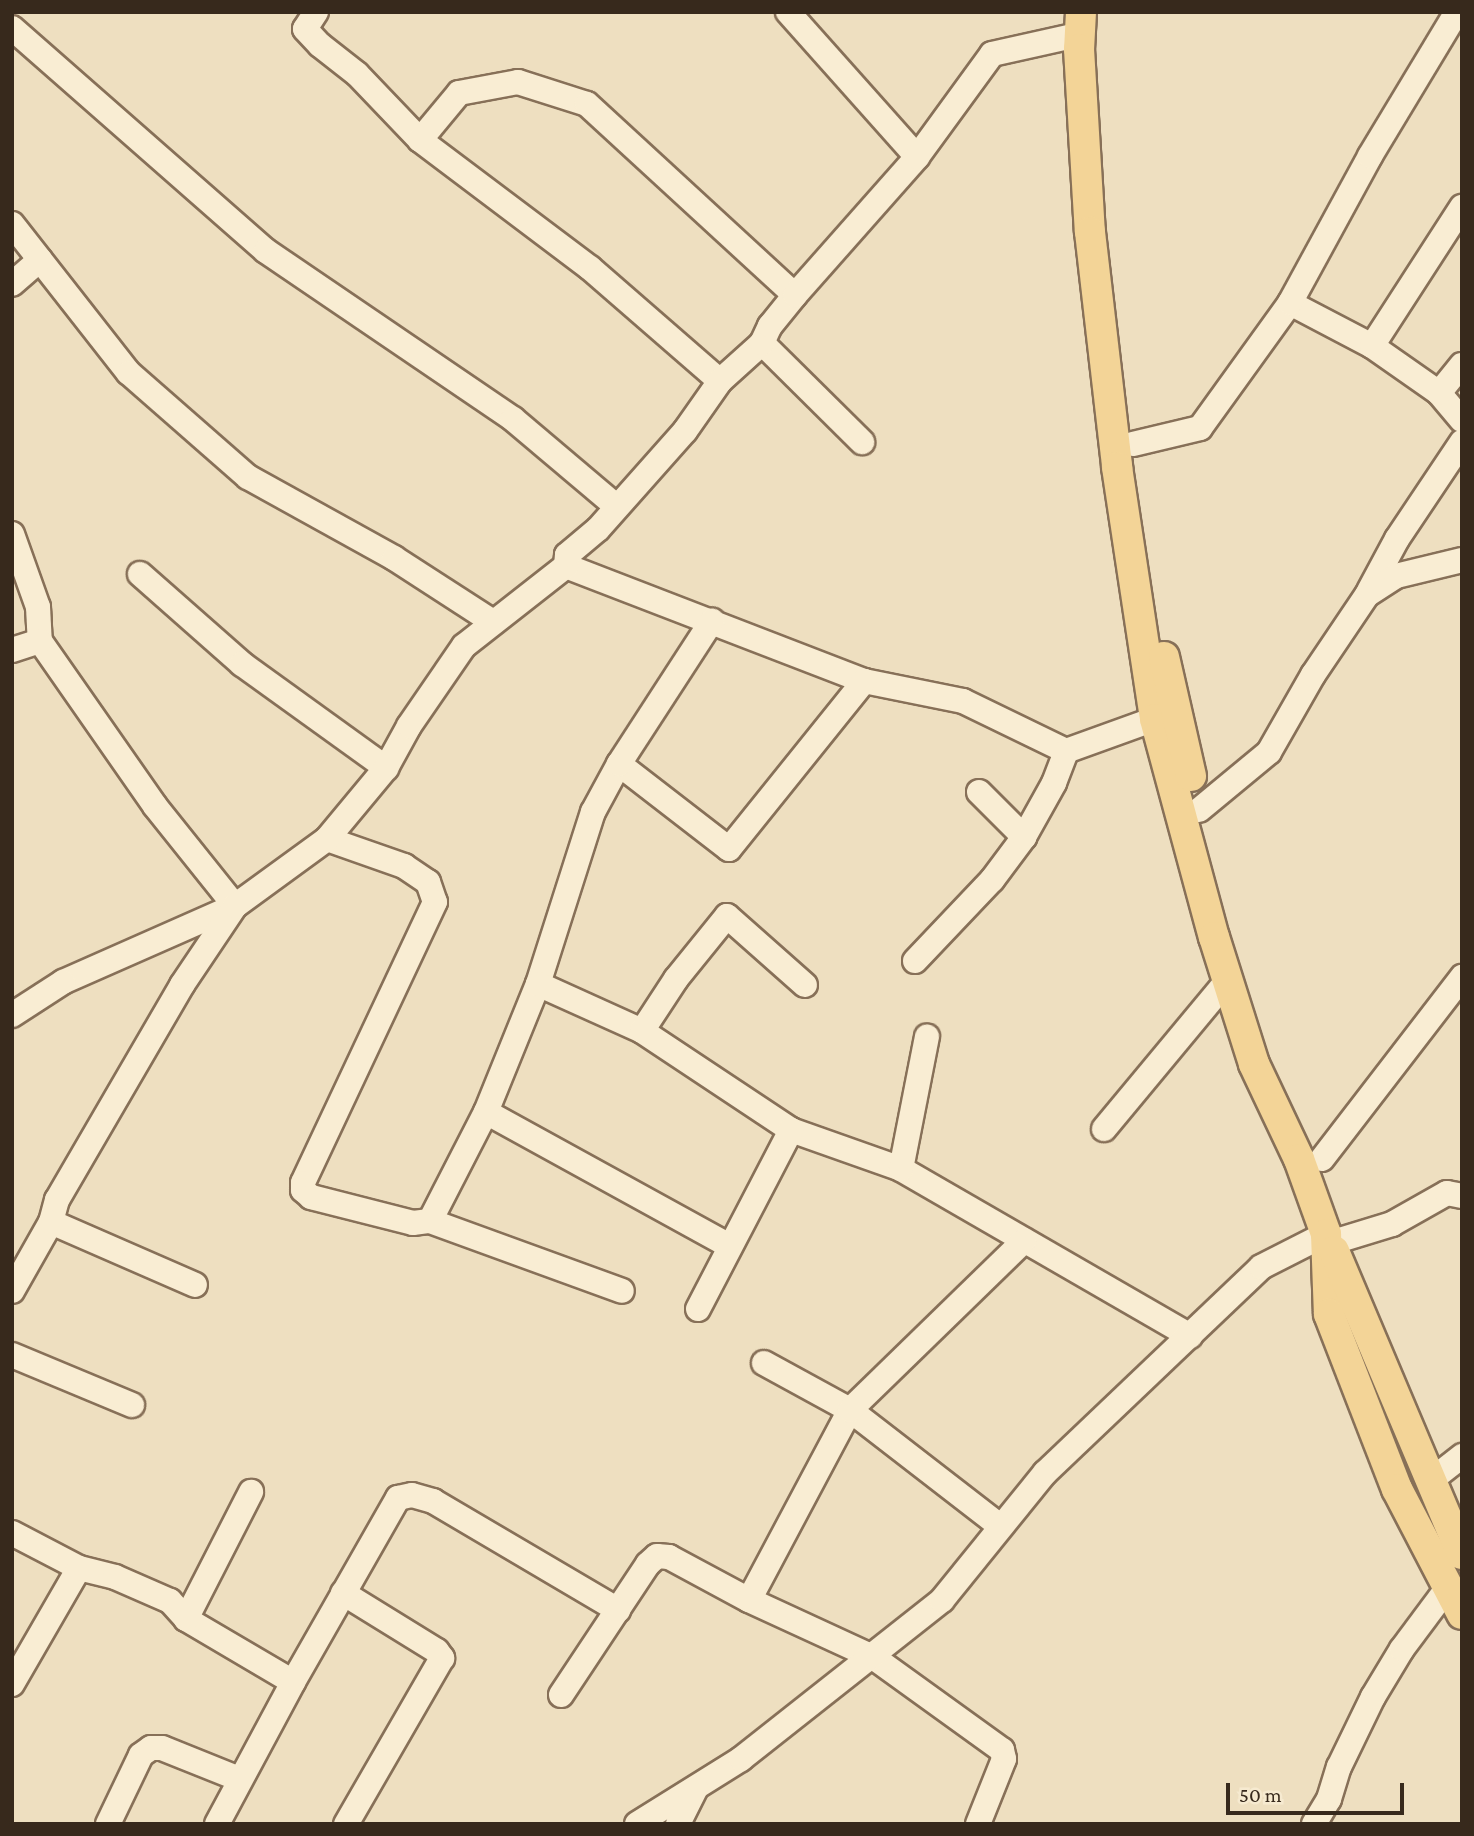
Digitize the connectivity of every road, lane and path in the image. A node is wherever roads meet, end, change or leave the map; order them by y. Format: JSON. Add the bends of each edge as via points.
{"nodes":[{"id":1,"x":316,"y":12,"type":"edge"},
{"id":2,"x":788,"y":12,"type":"edge"},
{"id":3,"x":1457,"y":12,"type":"edge"},
{"id":4,"x":1085,"y":19,"type":"edge"},
{"id":5,"x":12,"y":28,"type":"edge"},
{"id":6,"x":420,"y":140,"type":"junction"},
{"id":7,"x":917,"y":157,"type":"junction"},
{"id":8,"x":1462,"y":207,"type":"edge"},
{"id":9,"x":12,"y":224,"type":"edge"},
{"id":10,"x":40,"y":260,"type":"junction"},
{"id":11,"x":12,"y":284,"type":"edge"},
{"id":12,"x":795,"y":295,"type":"junction"},
{"id":13,"x":1290,"y":303,"type":"junction"},
{"id":14,"x":762,"y":343,"type":"junction"},
{"id":15,"x":1372,"y":346,"type":"junction"},
{"id":16,"x":1462,"y":365,"type":"edge"},
{"id":17,"x":720,"y":381,"type":"junction"},
{"id":18,"x":1450,"y":393,"type":"edge"},
{"id":19,"x":1462,"y":420,"type":"edge"},
{"id":20,"x":862,"y":442,"type":"dead end"},
{"id":21,"x":1462,"y":442,"type":"edge"},
{"id":22,"x":1133,"y":444,"type":"junction"},
{"id":23,"x":616,"y":506,"type":"junction"},
{"id":24,"x":12,"y":534,"type":"edge"},
{"id":25,"x":1462,"y":559,"type":"edge"},
{"id":26,"x":565,"y":566,"type":"junction"},
{"id":27,"x":140,"y":574,"type":"dead end"},
{"id":28,"x":1367,"y":595,"type":"junction"},
{"id":29,"x":712,"y":621,"type":"junction"},
{"id":30,"x":494,"y":622,"type":"junction"},
{"id":31,"x":40,"y":641,"type":"junction"},
{"id":32,"x":12,"y":650,"type":"edge"},
{"id":33,"x":864,"y":681,"type":"junction"},
{"id":34,"x":1155,"y":719,"type":"junction"},
{"id":35,"x":1066,"y":751,"type":"junction"},
{"id":36,"x":619,"y":764,"type":"junction"},
{"id":37,"x":386,"y":768,"type":"junction"},
{"id":38,"x":979,"y":792,"type":"dead end"},
{"id":39,"x":1199,"y":810,"type":"junction"},
{"id":40,"x":1024,"y":837,"type":"junction"},
{"id":41,"x":327,"y":839,"type":"junction"},
{"id":42,"x":235,"y":906,"type":"junction"},
{"id":43,"x":915,"y":961,"type":"dead end"},
{"id":44,"x":1462,"y":977,"type":"edge"},
{"id":45,"x":1227,"y":981,"type":"junction"},
{"id":46,"x":538,"y":984,"type":"junction"},
{"id":47,"x":805,"y":985,"type":"dead end"},
{"id":48,"x":12,"y":1015,"type":"edge"},
{"id":49,"x":642,"y":1031,"type":"junction"},
{"id":50,"x":927,"y":1037,"type":"dead end"},
{"id":51,"x":486,"y":1112,"type":"junction"},
{"id":52,"x":1104,"y":1129,"type":"dead end"},
{"id":53,"x":791,"y":1130,"type":"junction"},
{"id":54,"x":1322,"y":1159,"type":"junction"},
{"id":55,"x":901,"y":1169,"type":"junction"},
{"id":56,"x":1462,"y":1196,"type":"edge"},
{"id":57,"x":430,"y":1221,"type":"junction"},
{"id":58,"x":51,"y":1222,"type":"junction"},
{"id":59,"x":1328,"y":1239,"type":"junction"},
{"id":60,"x":1024,"y":1241,"type":"junction"},
{"id":61,"x":730,"y":1245,"type":"junction"},
{"id":62,"x":195,"y":1285,"type":"dead end"},
{"id":63,"x":12,"y":1291,"type":"edge"},
{"id":64,"x":622,"y":1291,"type":"dead end"},
{"id":65,"x":698,"y":1308,"type":"dead end"},
{"id":66,"x":1190,"y":1336,"type":"junction"},
{"id":67,"x":12,"y":1355,"type":"edge"},
{"id":68,"x":764,"y":1363,"type":"dead end"},
{"id":69,"x":132,"y":1405,"type":"dead end"},
{"id":70,"x":850,"y":1410,"type":"junction"},
{"id":71,"x":1462,"y":1456,"type":"edge"},
{"id":72,"x":1430,"y":1481,"type":"junction"},
{"id":73,"x":251,"y":1492,"type":"dead end"},
{"id":74,"x":1000,"y":1526,"type":"junction"},
{"id":75,"x":12,"y":1533,"type":"edge"},
{"id":76,"x":1462,"y":1554,"type":"edge"},
{"id":77,"x":79,"y":1568,"type":"junction"},
{"id":78,"x":1449,"y":1586,"type":"junction"},
{"id":79,"x":344,"y":1593,"type":"junction"},
{"id":80,"x":749,"y":1601,"type":"junction"},
{"id":81,"x":618,"y":1609,"type":"junction"},
{"id":82,"x":1462,"y":1614,"type":"edge"},
{"id":83,"x":186,"y":1619,"type":"junction"},
{"id":84,"x":873,"y":1657,"type":"junction"},
{"id":85,"x":293,"y":1682,"type":"junction"},
{"id":86,"x":12,"y":1684,"type":"edge"},
{"id":87,"x":561,"y":1695,"type":"dead end"},
{"id":88,"x":239,"y":1779,"type":"junction"},
{"id":89,"x":697,"y":1788,"type":"junction"},
{"id":90,"x":1321,"y":1820,"type":"edge"},
{"id":91,"x":108,"y":1824,"type":"edge"},
{"id":92,"x":217,"y":1824,"type":"edge"},
{"id":93,"x":346,"y":1824,"type":"edge"},
{"id":94,"x":637,"y":1824,"type":"edge"},
{"id":95,"x":678,"y":1824,"type":"edge"},
{"id":96,"x":978,"y":1824,"type":"edge"}],
"edges":[{"from":1,"to":6,"type":"street","via":[[305,29],[357,74]]},
{"from":2,"to":7,"type":"street"},
{"from":3,"to":13,"type":"street","via":[[1370,156]]},
{"from":4,"to":7,"type":"street","via":[[992,54]]},
{"from":4,"to":22,"type":"main road","via":[[1113,304]]},
{"from":4,"to":34,"type":"main road","via":[[1079,49],[1090,232],[1117,467]]},
{"from":5,"to":23,"type":"street","via":[[266,251],[513,419]]},
{"from":6,"to":12,"type":"street","via":[[459,93],[518,82],[587,104]]},
{"from":6,"to":17,"type":"street","via":[[590,268]]},
{"from":7,"to":12,"type":"street"},
{"from":8,"to":15,"type":"street"},
{"from":9,"to":10,"type":"street"},
{"from":10,"to":11,"type":"street"},
{"from":10,"to":30,"type":"street","via":[[129,373],[248,477],[394,558]]},
{"from":12,"to":14,"type":"street"},
{"from":13,"to":15,"type":"street"},
{"from":13,"to":22,"type":"street","via":[[1200,428]]},
{"from":14,"to":17,"type":"street"},
{"from":14,"to":20,"type":"street"},
{"from":15,"to":18,"type":"street"},
{"from":16,"to":18,"type":"street"},
{"from":17,"to":23,"type":"street","via":[[685,431]]},
{"from":18,"to":19,"type":"street"},
{"from":21,"to":28,"type":"street","via":[[1397,539]]},
{"from":22,"to":39,"type":"main road","via":[[1153,610]]},
{"from":23,"to":26,"type":"street","via":[[598,529],[567,555]]},
{"from":24,"to":31,"type":"street","via":[[38,607]]},
{"from":25,"to":28,"type":"street","via":[[1396,576]]},
{"from":26,"to":29,"type":"street"},
{"from":26,"to":30,"type":"street"},
{"from":27,"to":37,"type":"street","via":[[242,664]]},
{"from":28,"to":39,"type":"street","via":[[1269,751]]},
{"from":29,"to":33,"type":"street"},
{"from":29,"to":36,"type":"street"},
{"from":30,"to":37,"type":"street","via":[[464,646]]},
{"from":31,"to":32,"type":"street"},
{"from":31,"to":42,"type":"street","via":[[155,806]]},
{"from":33,"to":35,"type":"street","via":[[963,701]]},
{"from":33,"to":36,"type":"street","via":[[729,849]]},
{"from":34,"to":35,"type":"street"},
{"from":34,"to":45,"type":"main road"},
{"from":35,"to":40,"type":"street"},
{"from":36,"to":46,"type":"street","via":[[593,812]]},
{"from":37,"to":41,"type":"street"},
{"from":38,"to":40,"type":"street"},
{"from":39,"to":54,"type":"main road","via":[[1226,934],[1267,1063]]},
{"from":40,"to":43,"type":"street","via":[[992,880]]},
{"from":41,"to":42,"type":"street"},
{"from":41,"to":57,"type":"street","via":[[404,866],[428,882],[435,902],[303,1190],[311,1197],[414,1223]]},
{"from":42,"to":48,"type":"street","via":[[63,982]]},
{"from":42,"to":58,"type":"street","via":[[181,985],[57,1200]]},
{"from":44,"to":54,"type":"street"},
{"from":45,"to":52,"type":"street"},
{"from":45,"to":59,"type":"main road","via":[[1254,1064],[1299,1159]]},
{"from":46,"to":49,"type":"street"},
{"from":46,"to":51,"type":"street"},
{"from":47,"to":49,"type":"street","via":[[727,916],[676,979]]},
{"from":49,"to":53,"type":"street"},
{"from":50,"to":55,"type":"street"},
{"from":51,"to":57,"type":"street"},
{"from":51,"to":61,"type":"street"},
{"from":53,"to":55,"type":"street"},
{"from":53,"to":61,"type":"street"},
{"from":54,"to":59,"type":"main road"},
{"from":55,"to":60,"type":"street"},
{"from":56,"to":59,"type":"street","via":[[1447,1193],[1392,1224]]},
{"from":57,"to":64,"type":"street"},
{"from":58,"to":62,"type":"street"},
{"from":58,"to":63,"type":"street"},
{"from":59,"to":66,"type":"street","via":[[1261,1267]]},
{"from":59,"to":72,"type":"main road"},
{"from":59,"to":78,"type":"main road","via":[[1329,1314],[1397,1489]]},
{"from":60,"to":66,"type":"street"},
{"from":60,"to":70,"type":"street"},
{"from":61,"to":65,"type":"street"},
{"from":66,"to":74,"type":"street","via":[[1045,1473]]},
{"from":67,"to":69,"type":"street"},
{"from":68,"to":70,"type":"street"},
{"from":70,"to":74,"type":"street"},
{"from":70,"to":80,"type":"street"},
{"from":71,"to":72,"type":"street"},
{"from":72,"to":76,"type":"main road"},
{"from":73,"to":83,"type":"street"},
{"from":74,"to":84,"type":"street","via":[[942,1600]]},
{"from":75,"to":77,"type":"street"},
{"from":77,"to":83,"type":"street","via":[[115,1577],[170,1601]]},
{"from":77,"to":86,"type":"street"},
{"from":78,"to":82,"type":"main road"},
{"from":78,"to":90,"type":"street","via":[[1415,1629],[1373,1698],[1339,1767]]},
{"from":79,"to":81,"type":"street","via":[[398,1498],[412,1494],[433,1501]]},
{"from":79,"to":85,"type":"street"},
{"from":79,"to":93,"type":"street","via":[[442,1658]]},
{"from":80,"to":81,"type":"street","via":[[657,1556]]},
{"from":80,"to":84,"type":"street"},
{"from":81,"to":87,"type":"street"},
{"from":83,"to":85,"type":"street"},
{"from":84,"to":89,"type":"street"},
{"from":84,"to":96,"type":"street","via":[[1002,1750],[1004,1759]]},
{"from":85,"to":88,"type":"street"},
{"from":88,"to":91,"type":"street","via":[[162,1748],[150,1748],[141,1755]]},
{"from":88,"to":92,"type":"street"},
{"from":89,"to":94,"type":"street"},
{"from":89,"to":95,"type":"street"}]}
